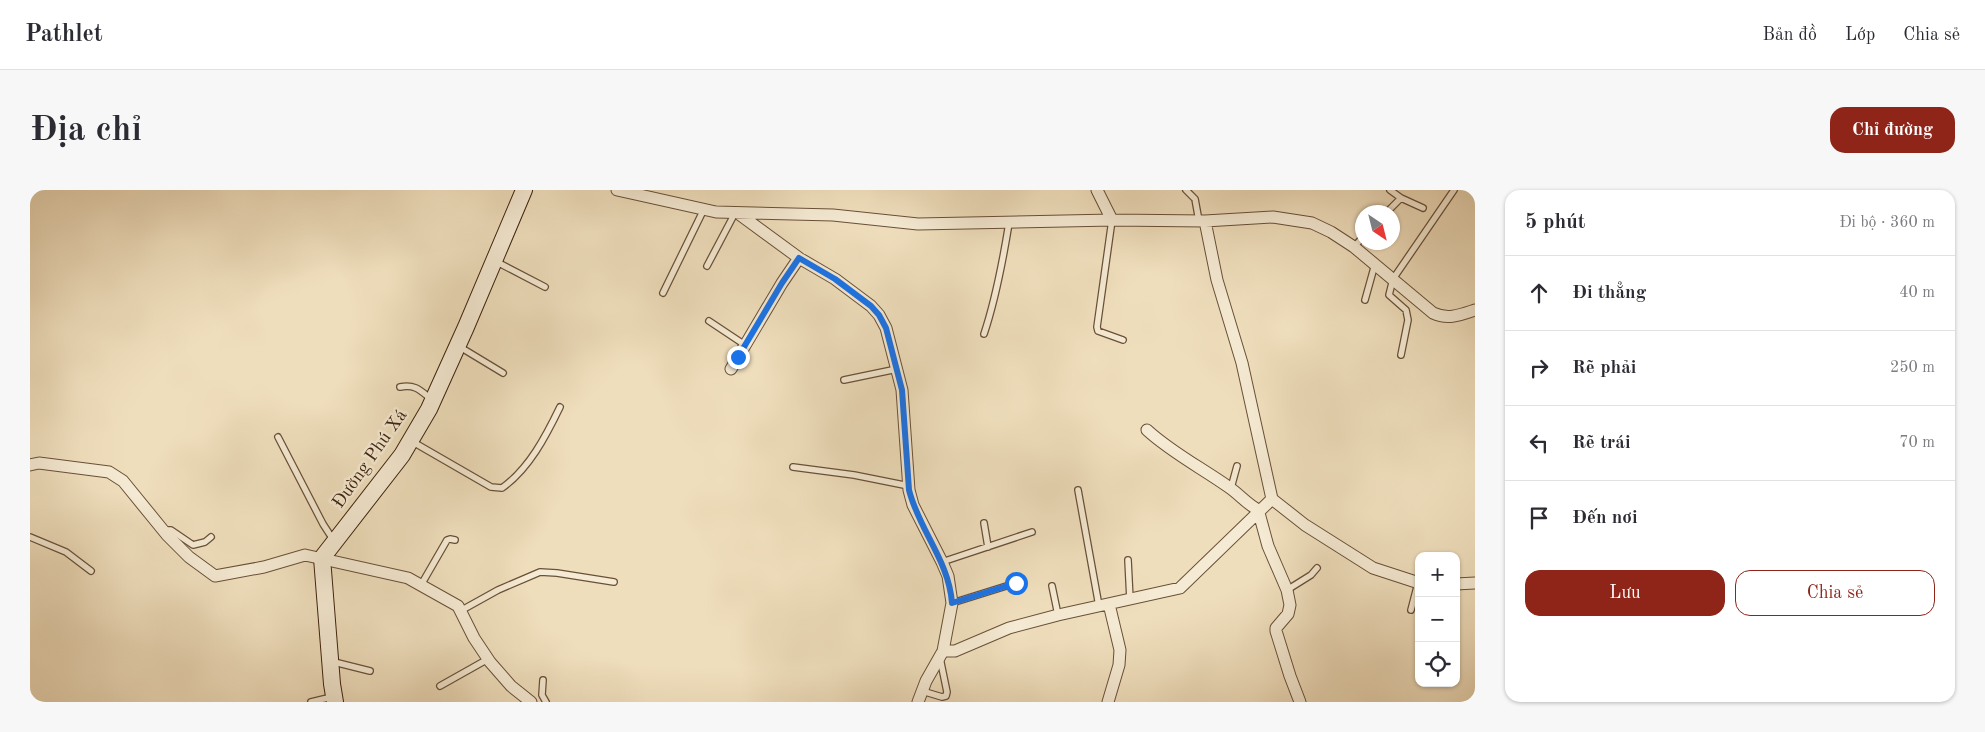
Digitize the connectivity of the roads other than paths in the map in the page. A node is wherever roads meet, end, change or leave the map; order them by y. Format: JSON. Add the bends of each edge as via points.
{"nodes":[{"id":1,"x":524,"y":190,"type":"edge"},
{"id":2,"x":617,"y":190,"type":"edge"},
{"id":3,"x":1097,"y":190,"type":"edge"},
{"id":4,"x":1186,"y":190,"type":"edge"},
{"id":5,"x":1390,"y":190,"type":"edge"},
{"id":6,"x":1454,"y":190,"type":"edge"},
{"id":7,"x":1401,"y":198,"type":"junction"},
{"id":8,"x":1394,"y":205,"type":"edge"},
{"id":9,"x":1423,"y":208,"type":"dead end"},
{"id":10,"x":704,"y":210,"type":"junction"},
{"id":11,"x":737,"y":214,"type":"junction"},
{"id":12,"x":1112,"y":220,"type":"junction"},
{"id":13,"x":1202,"y":221,"type":"junction"},
{"id":14,"x":1009,"y":222,"type":"junction"},
{"id":15,"x":1354,"y":246,"type":"joint"},
{"id":16,"x":799,"y":258,"type":"junction"},
{"id":17,"x":493,"y":260,"type":"junction"},
{"id":18,"x":1375,"y":264,"type":"junction"},
{"id":19,"x":707,"y":266,"type":"dead end"},
{"id":20,"x":1393,"y":279,"type":"junction"},
{"id":21,"x":545,"y":287,"type":"dead end"},
{"id":22,"x":663,"y":293,"type":"dead end"},
{"id":23,"x":1365,"y":300,"type":"dead end"},
{"id":24,"x":1475,"y":310,"type":"edge"},
{"id":25,"x":709,"y":321,"type":"dead end"},
{"id":26,"x":984,"y":334,"type":"dead end"},
{"id":27,"x":1124,"y":340,"type":"dead end"},
{"id":28,"x":745,"y":345,"type":"junction"},
{"id":29,"x":458,"y":346,"type":"junction"},
{"id":30,"x":1401,"y":354,"type":"dead end"},
{"id":31,"x":731,"y":369,"type":"dead end"},
{"id":32,"x":897,"y":369,"type":"junction"},
{"id":33,"x":503,"y":373,"type":"dead end"},
{"id":34,"x":844,"y":380,"type":"dead end"},
{"id":35,"x":400,"y":387,"type":"dead end"},
{"id":36,"x":433,"y":401,"type":"junction"},
{"id":37,"x":560,"y":407,"type":"dead end"},
{"id":38,"x":1147,"y":430,"type":"dead end"},
{"id":39,"x":278,"y":437,"type":"dead end"},
{"id":40,"x":411,"y":441,"type":"junction"},
{"id":41,"x":30,"y":465,"type":"edge"},
{"id":42,"x":1237,"y":466,"type":"dead end"},
{"id":43,"x":792,"y":467,"type":"dead end"},
{"id":44,"x":909,"y":486,"type":"junction"},
{"id":45,"x":1231,"y":488,"type":"junction"},
{"id":46,"x":1078,"y":490,"type":"dead end"},
{"id":47,"x":1272,"y":499,"type":"junction"},
{"id":48,"x":1259,"y":512,"type":"junction"},
{"id":49,"x":984,"y":523,"type":"dead end"},
{"id":50,"x":163,"y":530,"type":"junction"},
{"id":51,"x":1032,"y":532,"type":"dead end"},
{"id":52,"x":30,"y":537,"type":"edge"},
{"id":53,"x":211,"y":537,"type":"dead end"},
{"id":54,"x":455,"y":540,"type":"dead end"},
{"id":55,"x":335,"y":542,"type":"junction"},
{"id":56,"x":988,"y":547,"type":"junction"},
{"id":57,"x":322,"y":558,"type":"junction"},
{"id":58,"x":1128,"y":560,"type":"dead end"},
{"id":59,"x":942,"y":562,"type":"junction"},
{"id":60,"x":1317,"y":568,"type":"dead end"},
{"id":61,"x":91,"y":571,"type":"dead end"},
{"id":62,"x":614,"y":582,"type":"dead end"},
{"id":63,"x":1415,"y":582,"type":"edge"},
{"id":64,"x":1475,"y":582,"type":"edge"},
{"id":65,"x":1016,"y":583,"type":"dead end"},
{"id":66,"x":1460,"y":584,"type":"edge"},
{"id":67,"x":421,"y":585,"type":"junction"},
{"id":68,"x":1052,"y":586,"type":"dead end"},
{"id":69,"x":1287,"y":590,"type":"junction"},
{"id":70,"x":1415,"y":595,"type":"edge"},
{"id":71,"x":1130,"y":600,"type":"junction"},
{"id":72,"x":952,"y":603,"type":"junction"},
{"id":73,"x":1104,"y":605,"type":"junction"},
{"id":74,"x":462,"y":610,"type":"junction"},
{"id":75,"x":1411,"y":610,"type":"dead end"},
{"id":76,"x":1058,"y":615,"type":"junction"},
{"id":77,"x":942,"y":654,"type":"junction"},
{"id":78,"x":488,"y":659,"type":"junction"},
{"id":79,"x":330,"y":660,"type":"junction"},
{"id":80,"x":370,"y":671,"type":"dead end"},
{"id":81,"x":543,"y":680,"type":"dead end"},
{"id":82,"x":440,"y":686,"type":"dead end"},
{"id":83,"x":920,"y":697,"type":"edge"},
{"id":84,"x":334,"y":699,"type":"edge"},
{"id":85,"x":311,"y":702,"type":"edge"},
{"id":86,"x":531,"y":702,"type":"edge"},
{"id":87,"x":546,"y":702,"type":"edge"},
{"id":88,"x":1108,"y":702,"type":"edge"},
{"id":89,"x":1300,"y":702,"type":"edge"}],
"edges":[{"from":1,"to":17,"type":"street","name":"Đường Phú Xá"},
{"from":2,"to":10,"type":"street"},
{"from":3,"to":12,"type":"street"},
{"from":4,"to":13,"type":"lane","via":[[1194,200]]},
{"from":5,"to":7,"type":"lane"},
{"from":6,"to":20,"type":"lane"},
{"from":7,"to":8,"type":"lane"},
{"from":7,"to":9,"type":"lane"},
{"from":10,"to":11,"type":"street"},
{"from":10,"to":22,"type":"lane"},
{"from":11,"to":14,"type":"street","via":[[833,215],[918,224]]},
{"from":11,"to":16,"type":"street"},
{"from":11,"to":19,"type":"lane"},
{"from":12,"to":13,"type":"street"},
{"from":12,"to":14,"type":"street"},
{"from":12,"to":27,"type":"lane","via":[[1097,326],[1098,331]]},
{"from":13,"to":15,"type":"street","via":[[1273,218],[1312,224]]},
{"from":13,"to":47,"type":"street","via":[[1244,372]]},
{"from":14,"to":26,"type":"lane"},
{"from":15,"to":18,"type":"street"},
{"from":16,"to":28,"type":"street"},
{"from":16,"to":32,"type":"street","via":[[835,279],[879,315],[886,328]]},
{"from":17,"to":21,"type":"lane"},
{"from":17,"to":29,"type":"street","name":"Đường Phú Xá"},
{"from":18,"to":20,"type":"street"},
{"from":18,"to":23,"type":"lane"},
{"from":20,"to":24,"type":"street","via":[[1442,318]]},
{"from":20,"to":30,"type":"lane","via":[[1389,295],[1406,310],[1408,320]]},
{"from":25,"to":28,"type":"lane"},
{"from":28,"to":31,"type":"street"},
{"from":29,"to":33,"type":"lane"},
{"from":29,"to":36,"type":"street","name":"Đường Phú Xá"},
{"from":32,"to":34,"type":"lane"},
{"from":32,"to":44,"type":"street","via":[[902,390]]},
{"from":35,"to":36,"type":"lane","via":[[417,387]]},
{"from":36,"to":40,"type":"street","name":"Đường Phú Xá"},
{"from":37,"to":40,"type":"lane","via":[[533,455],[502,488],[491,487]]},
{"from":38,"to":45,"type":"street","via":[[1162,444]]},
{"from":39,"to":55,"type":"lane","via":[[322,524]]},
{"from":40,"to":55,"type":"street","name":"Đường Phú Xá"},
{"from":41,"to":50,"type":"street","via":[[39,463],[109,472],[123,482]]},
{"from":42,"to":45,"type":"lane"},
{"from":43,"to":44,"type":"lane"},
{"from":44,"to":59,"type":"street","via":[[913,505]]},
{"from":45,"to":48,"type":"street"},
{"from":46,"to":73,"type":"lane"},
{"from":47,"to":48,"type":"street"},
{"from":47,"to":63,"type":"street","via":[[1305,525],[1373,568]]},
{"from":48,"to":69,"type":"street","via":[[1268,546]]},
{"from":48,"to":71,"type":"street","via":[[1180,588]]},
{"from":49,"to":56,"type":"lane"},
{"from":50,"to":53,"type":"lane","via":[[171,530],[194,546]]},
{"from":50,"to":57,"type":"street","via":[[189,557],[215,576],[300,556]]},
{"from":51,"to":56,"type":"lane"},
{"from":52,"to":61,"type":"lane","via":[[66,552]]},
{"from":54,"to":67,"type":"lane","via":[[446,540]]},
{"from":55,"to":57,"type":"street","name":"Đường Phú Xá"},
{"from":56,"to":59,"type":"lane"},
{"from":57,"to":67,"type":"street","via":[[400,575]]},
{"from":57,"to":79,"type":"street"},
{"from":58,"to":71,"type":"lane"},
{"from":59,"to":72,"type":"street","via":[[948,576]]},
{"from":60,"to":69,"type":"lane"},
{"from":62,"to":74,"type":"lane","via":[[540,572]]},
{"from":64,"to":66,"type":"street"},
{"from":65,"to":72,"type":"lane"},
{"from":67,"to":74,"type":"street"},
{"from":68,"to":76,"type":"lane"},
{"from":69,"to":89,"type":"street","via":[[1288,614],[1276,631]]},
{"from":70,"to":75,"type":"lane"},
{"from":71,"to":73,"type":"street"},
{"from":72,"to":77,"type":"street"},
{"from":73,"to":76,"type":"street"},
{"from":73,"to":88,"type":"street","via":[[1120,650]]},
{"from":74,"to":78,"type":"street","via":[[474,638]]},
{"from":76,"to":77,"type":"street","via":[[1009,628]]},
{"from":77,"to":83,"type":"street"},
{"from":77,"to":83,"type":"lane","via":[[946,696]]},
{"from":78,"to":82,"type":"lane"},
{"from":78,"to":86,"type":"street","via":[[511,686]]},
{"from":79,"to":80,"type":"lane"},
{"from":79,"to":84,"type":"street"},
{"from":81,"to":87,"type":"lane","via":[[542,695]]},
{"from":84,"to":85,"type":"lane"}]}
